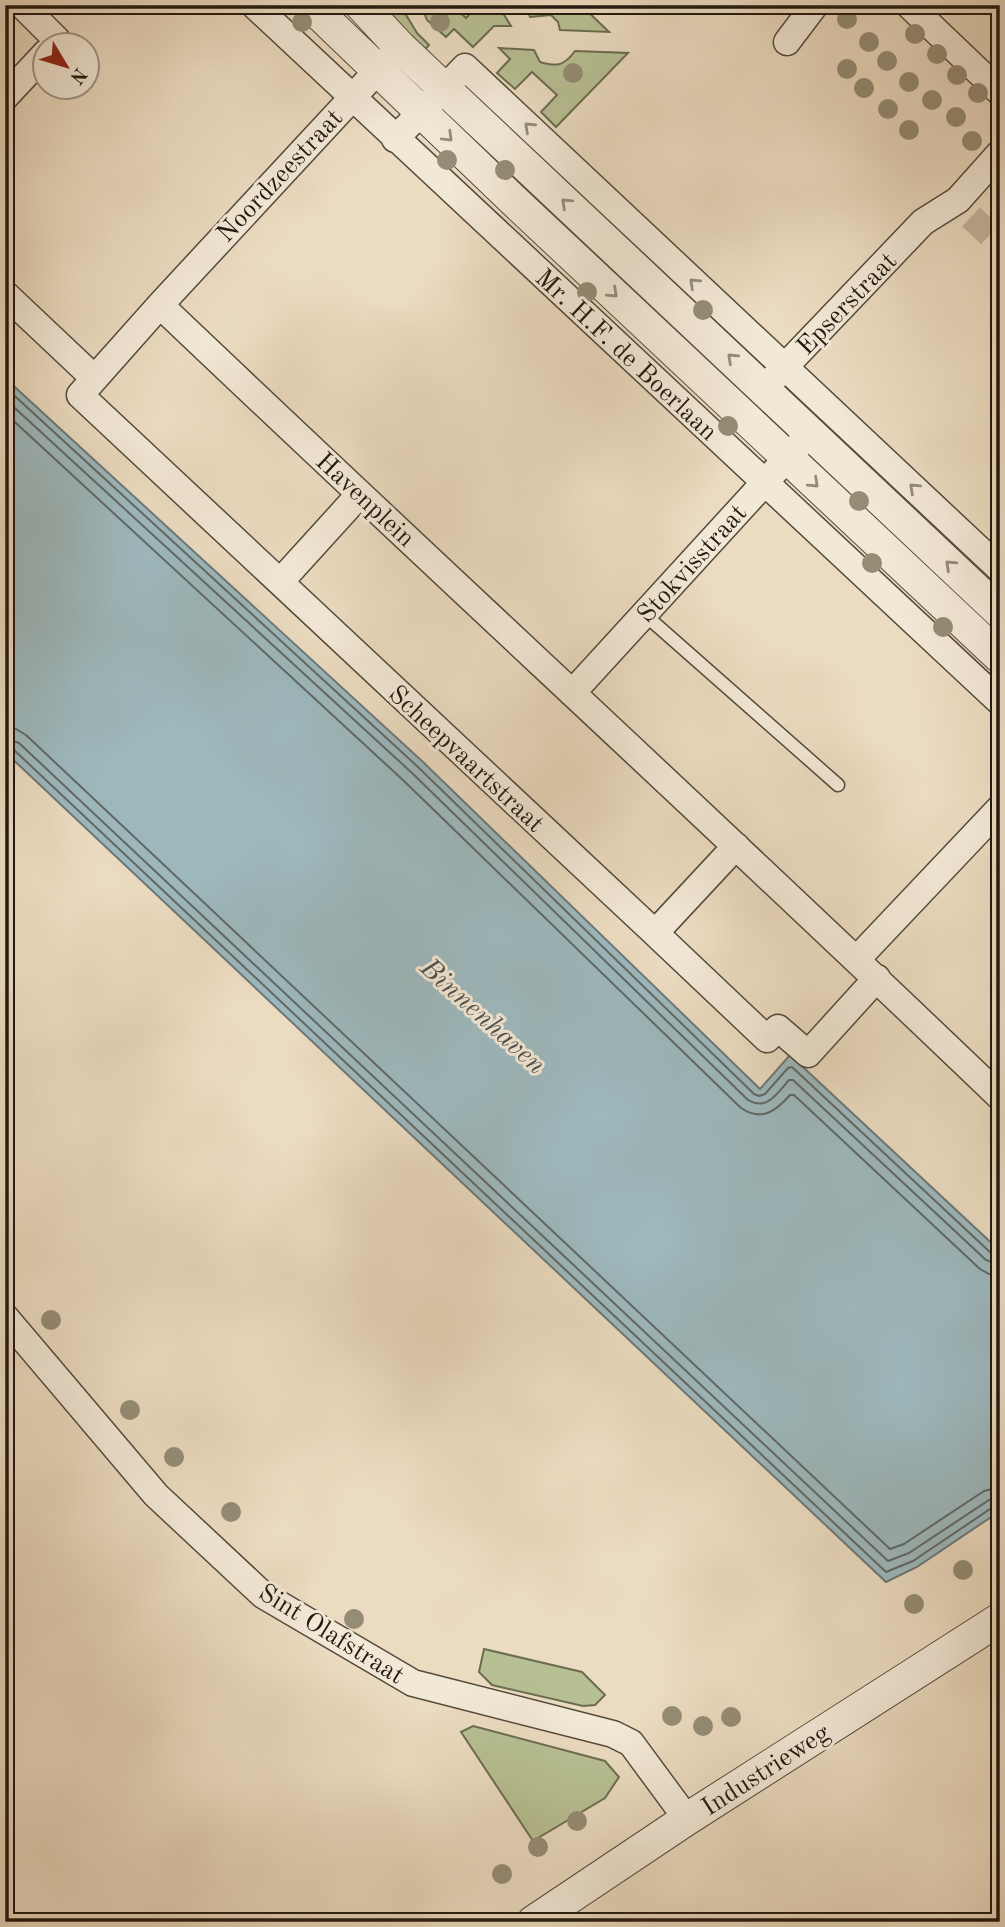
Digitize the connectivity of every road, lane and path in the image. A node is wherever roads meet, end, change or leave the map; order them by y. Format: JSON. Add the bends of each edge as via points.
{"nodes":[{"id":1,"x":22,"y":5,"type":"edge"},
{"id":2,"x":254,"y":5,"type":"edge"},
{"id":3,"x":310,"y":5,"type":"edge"},
{"id":4,"x":361,"y":5,"type":"edge"},
{"id":5,"x":815,"y":5,"type":"edge"},
{"id":6,"x":909,"y":5,"type":"edge"},
{"id":7,"x":49,"y":32,"type":"edge"},
{"id":8,"x":787,"y":42,"type":"dead end"},
{"id":9,"x":400,"y":47,"type":"junction"},
{"id":10,"x":32,"y":68,"type":"edge"},
{"id":11,"x":377,"y":70,"type":"junction"},
{"id":12,"x":455,"y":78,"type":"junction"},
{"id":13,"x":1000,"y":92,"type":"edge"},
{"id":14,"x":5,"y":97,"type":"edge"},
{"id":15,"x":351,"y":97,"type":"junction"},
{"id":16,"x":421,"y":112,"type":"junction"},
{"id":17,"x":395,"y":139,"type":"junction"},
{"id":18,"x":1000,"y":153,"type":"edge"},
{"id":19,"x":5,"y":294,"type":"edge"},
{"id":20,"x":160,"y":305,"type":"junction"},
{"id":21,"x":94,"y":378,"type":"junction"},
{"id":22,"x":774,"y":378,"type":"junction"},
{"id":23,"x":741,"y":414,"type":"junction"},
{"id":24,"x":810,"y":433,"type":"junction"},
{"id":25,"x":787,"y":457,"type":"junction"},
{"id":26,"x":765,"y":481,"type":"junction"},
{"id":27,"x":359,"y":495,"type":"junction"},
{"id":28,"x":1000,"y":569,"type":"edge"},
{"id":29,"x":280,"y":582,"type":"junction"},
{"id":30,"x":1000,"y":612,"type":"edge"},
{"id":31,"x":644,"y":614,"type":"junction"},
{"id":32,"x":1000,"y":657,"type":"edge"},
{"id":33,"x":572,"y":693,"type":"junction"},
{"id":34,"x":1000,"y":702,"type":"edge"},
{"id":35,"x":838,"y":785,"type":"dead end"},
{"id":36,"x":1000,"y":808,"type":"edge"},
{"id":37,"x":736,"y":846,"type":"junction"},
{"id":38,"x":655,"y":933,"type":"junction"},
{"id":39,"x":858,"y":960,"type":"junction"},
{"id":40,"x":877,"y":978,"type":"junction"},
{"id":41,"x":1000,"y":1097,"type":"edge"},
{"id":42,"x":5,"y":1318,"type":"edge"},
{"id":43,"x":1000,"y":1619,"type":"edge"},
{"id":44,"x":687,"y":1819,"type":"junction"},
{"id":45,"x":533,"y":1922,"type":"edge"}],
"edges":[{"from":1,"to":7,"type":"street"},
{"from":2,"to":15,"type":"street","name":"Mr. H.F. de Boerlaan"},
{"from":3,"to":11,"type":"street","name":"Mr. H.F. de Boerlaan"},
{"from":4,"to":9,"type":"street"},
{"from":5,"to":8,"type":"street"},
{"from":6,"to":13,"type":"street"},
{"from":9,"to":11,"type":"street","name":"Noordzeestraat"},
{"from":9,"to":12,"type":"street"},
{"from":10,"to":14,"type":"street"},
{"from":11,"to":15,"type":"street","name":"Noordzeestraat"},
{"from":11,"to":16,"type":"street","name":"Mr. H.F. de Boerlaan"},
{"from":12,"to":16,"type":"street"},
{"from":22,"to":12,"type":"street","one_way":true},
{"from":15,"to":17,"type":"street","name":"Mr. H.F. de Boerlaan"},
{"from":15,"to":20,"type":"street","name":"Noordzeestraat"},
{"from":16,"to":17,"type":"street"},
{"from":16,"to":23,"type":"street","name":"Mr. H.F. de Boerlaan","one_way":true},
{"from":17,"to":26,"type":"street","name":"Mr. H.F. de Boerlaan"},
{"from":18,"to":22,"type":"street","name":"Epserstraat","via":[[964,208],[923,222]]},
{"from":19,"to":21,"type":"street"},
{"from":20,"to":21,"type":"street"},
{"from":20,"to":27,"type":"street","name":"Havenplein"},
{"from":21,"to":29,"type":"street","name":"Scheepvaartstraat","via":[[80,395]]},
{"from":22,"to":23,"type":"street","name":"Epserstraat"},
{"from":22,"to":24,"type":"street"},
{"from":28,"to":22,"type":"street","one_way":true},
{"from":23,"to":25,"type":"street","name":"Mr. H.F. de Boerlaan"},
{"from":24,"to":25,"type":"street","name":"Stokvisstraat"},
{"from":30,"to":24,"type":"street","one_way":true},
{"from":25,"to":26,"type":"street","name":"Stokvisstraat"},
{"from":25,"to":32,"type":"street","name":"Mr. H.F. de Boerlaan","one_way":true},
{"from":26,"to":31,"type":"street","name":"Stokvisstraat"},
{"from":26,"to":34,"type":"street","name":"Mr. H.F. de Boerlaan"},
{"from":27,"to":29,"type":"street"},
{"from":27,"to":33,"type":"street","name":"Havenplein"},
{"from":29,"to":38,"type":"street","name":"Scheepvaartstraat"},
{"from":31,"to":33,"type":"street","name":"Stokvisstraat"},
{"from":31,"to":35,"type":"lane"},
{"from":33,"to":37,"type":"street"},
{"from":36,"to":39,"type":"street"},
{"from":37,"to":38,"type":"street"},
{"from":37,"to":39,"type":"street"},
{"from":38,"to":40,"type":"street","name":"Scheepvaartstraat","via":[[768,1039],[778,1028],[808,1054]]},
{"from":39,"to":40,"type":"street"},
{"from":40,"to":41,"type":"street"},
{"from":42,"to":44,"type":"street","name":"Sint Olafstraat","via":[[156,1495],[263,1595],[413,1683],[613,1734],[631,1743]]},
{"from":43,"to":44,"type":"street","name":"Industrieweg"},
{"from":44,"to":45,"type":"street","name":"Industrieweg"}]}
